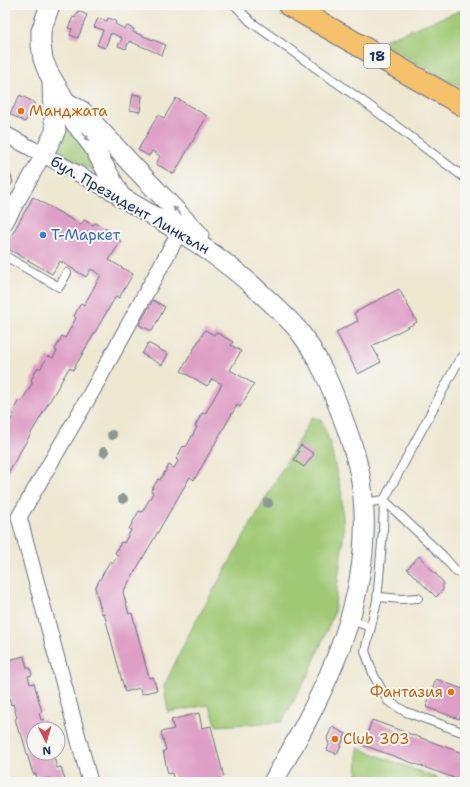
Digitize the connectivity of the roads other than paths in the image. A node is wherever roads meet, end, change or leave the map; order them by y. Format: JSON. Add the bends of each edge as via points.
{"nodes":[{"id":1,"x":50,"y":5,"type":"edge"},
{"id":2,"x":235,"y":5,"type":"edge"},
{"id":3,"x":289,"y":5,"type":"edge"},
{"id":4,"x":52,"y":80,"type":"junction"},
{"id":5,"x":66,"y":102,"type":"junction"},
{"id":6,"x":465,"y":106,"type":"edge"},
{"id":7,"x":5,"y":134,"type":"edge"},
{"id":8,"x":43,"y":155,"type":"junction"},
{"id":9,"x":136,"y":169,"type":"junction"},
{"id":10,"x":465,"y":178,"type":"edge"},
{"id":11,"x":121,"y":197,"type":"junction"},
{"id":12,"x":5,"y":223,"type":"edge"},
{"id":13,"x":180,"y":231,"type":"junction"},
{"id":14,"x":5,"y":256,"type":"edge"},
{"id":15,"x":223,"y":260,"type":"junction"},
{"id":16,"x":67,"y":274,"type":"dead end"},
{"id":17,"x":465,"y":354,"type":"edge"},
{"id":18,"x":384,"y":500,"type":"junction"},
{"id":19,"x":363,"y":503,"type":"junction"},
{"id":20,"x":457,"y":572,"type":"dead end"},
{"id":21,"x":378,"y":597,"type":"junction"},
{"id":22,"x":418,"y":598,"type":"dead end"},
{"id":23,"x":350,"y":620,"type":"junction"},
{"id":24,"x":371,"y":627,"type":"junction"},
{"id":25,"x":465,"y":733,"type":"edge"},
{"id":26,"x":90,"y":782,"type":"edge"},
{"id":27,"x":273,"y":782,"type":"edge"}],
"edges":[{"from":1,"to":4,"type":"street","via":[[41,32],[41,45],[43,59]]},
{"from":2,"to":10,"type":"lane","via":[[251,22]]},
{"from":3,"to":6,"type":"highway","number":"18"},
{"from":4,"to":5,"type":"street"},
{"from":4,"to":8,"type":"street","via":[[56,130]]},
{"from":5,"to":9,"type":"street","via":[[82,111]]},
{"from":5,"to":11,"type":"street","one_way":true,"via":[[72,119],[93,146]]},
{"from":7,"to":8,"type":"street","name":"бул. Президент Линкълн"},
{"from":8,"to":11,"type":"street","name":"бул. Президент Линкълн"},
{"from":8,"to":12,"type":"street"},
{"from":9,"to":11,"type":"street","via":[[136,184],[130,193]]},
{"from":15,"to":9,"type":"street","one_way":true},
{"from":11,"to":13,"type":"street","name":"бул. Президент Линкълн"},
{"from":13,"to":15,"type":"street","name":"бул. Президент Линкълн"},
{"from":13,"to":26,"type":"street","via":[[90,395],[19,517]]},
{"from":14,"to":16,"type":"lane","via":[[59,287]]},
{"from":15,"to":19,"type":"street","name":"бул. Президент Линкълн","via":[[279,309],[317,359],[332,390],[354,450]]},
{"from":17,"to":18,"type":"lane","via":[[458,362]]},
{"from":18,"to":19,"type":"lane"},
{"from":18,"to":20,"type":"lane"},
{"from":18,"to":21,"type":"lane"},
{"from":19,"to":23,"type":"street","name":"бул. Президент Линкълн","via":[[362,565]]},
{"from":21,"to":22,"type":"lane"},
{"from":21,"to":24,"type":"lane"},
{"from":23,"to":24,"type":"lane"},
{"from":23,"to":27,"type":"street","name":"бул. Президент Линкълн","via":[[332,670]]},
{"from":24,"to":25,"type":"lane","via":[[365,651],[374,676],[388,701],[406,712]]}]}
